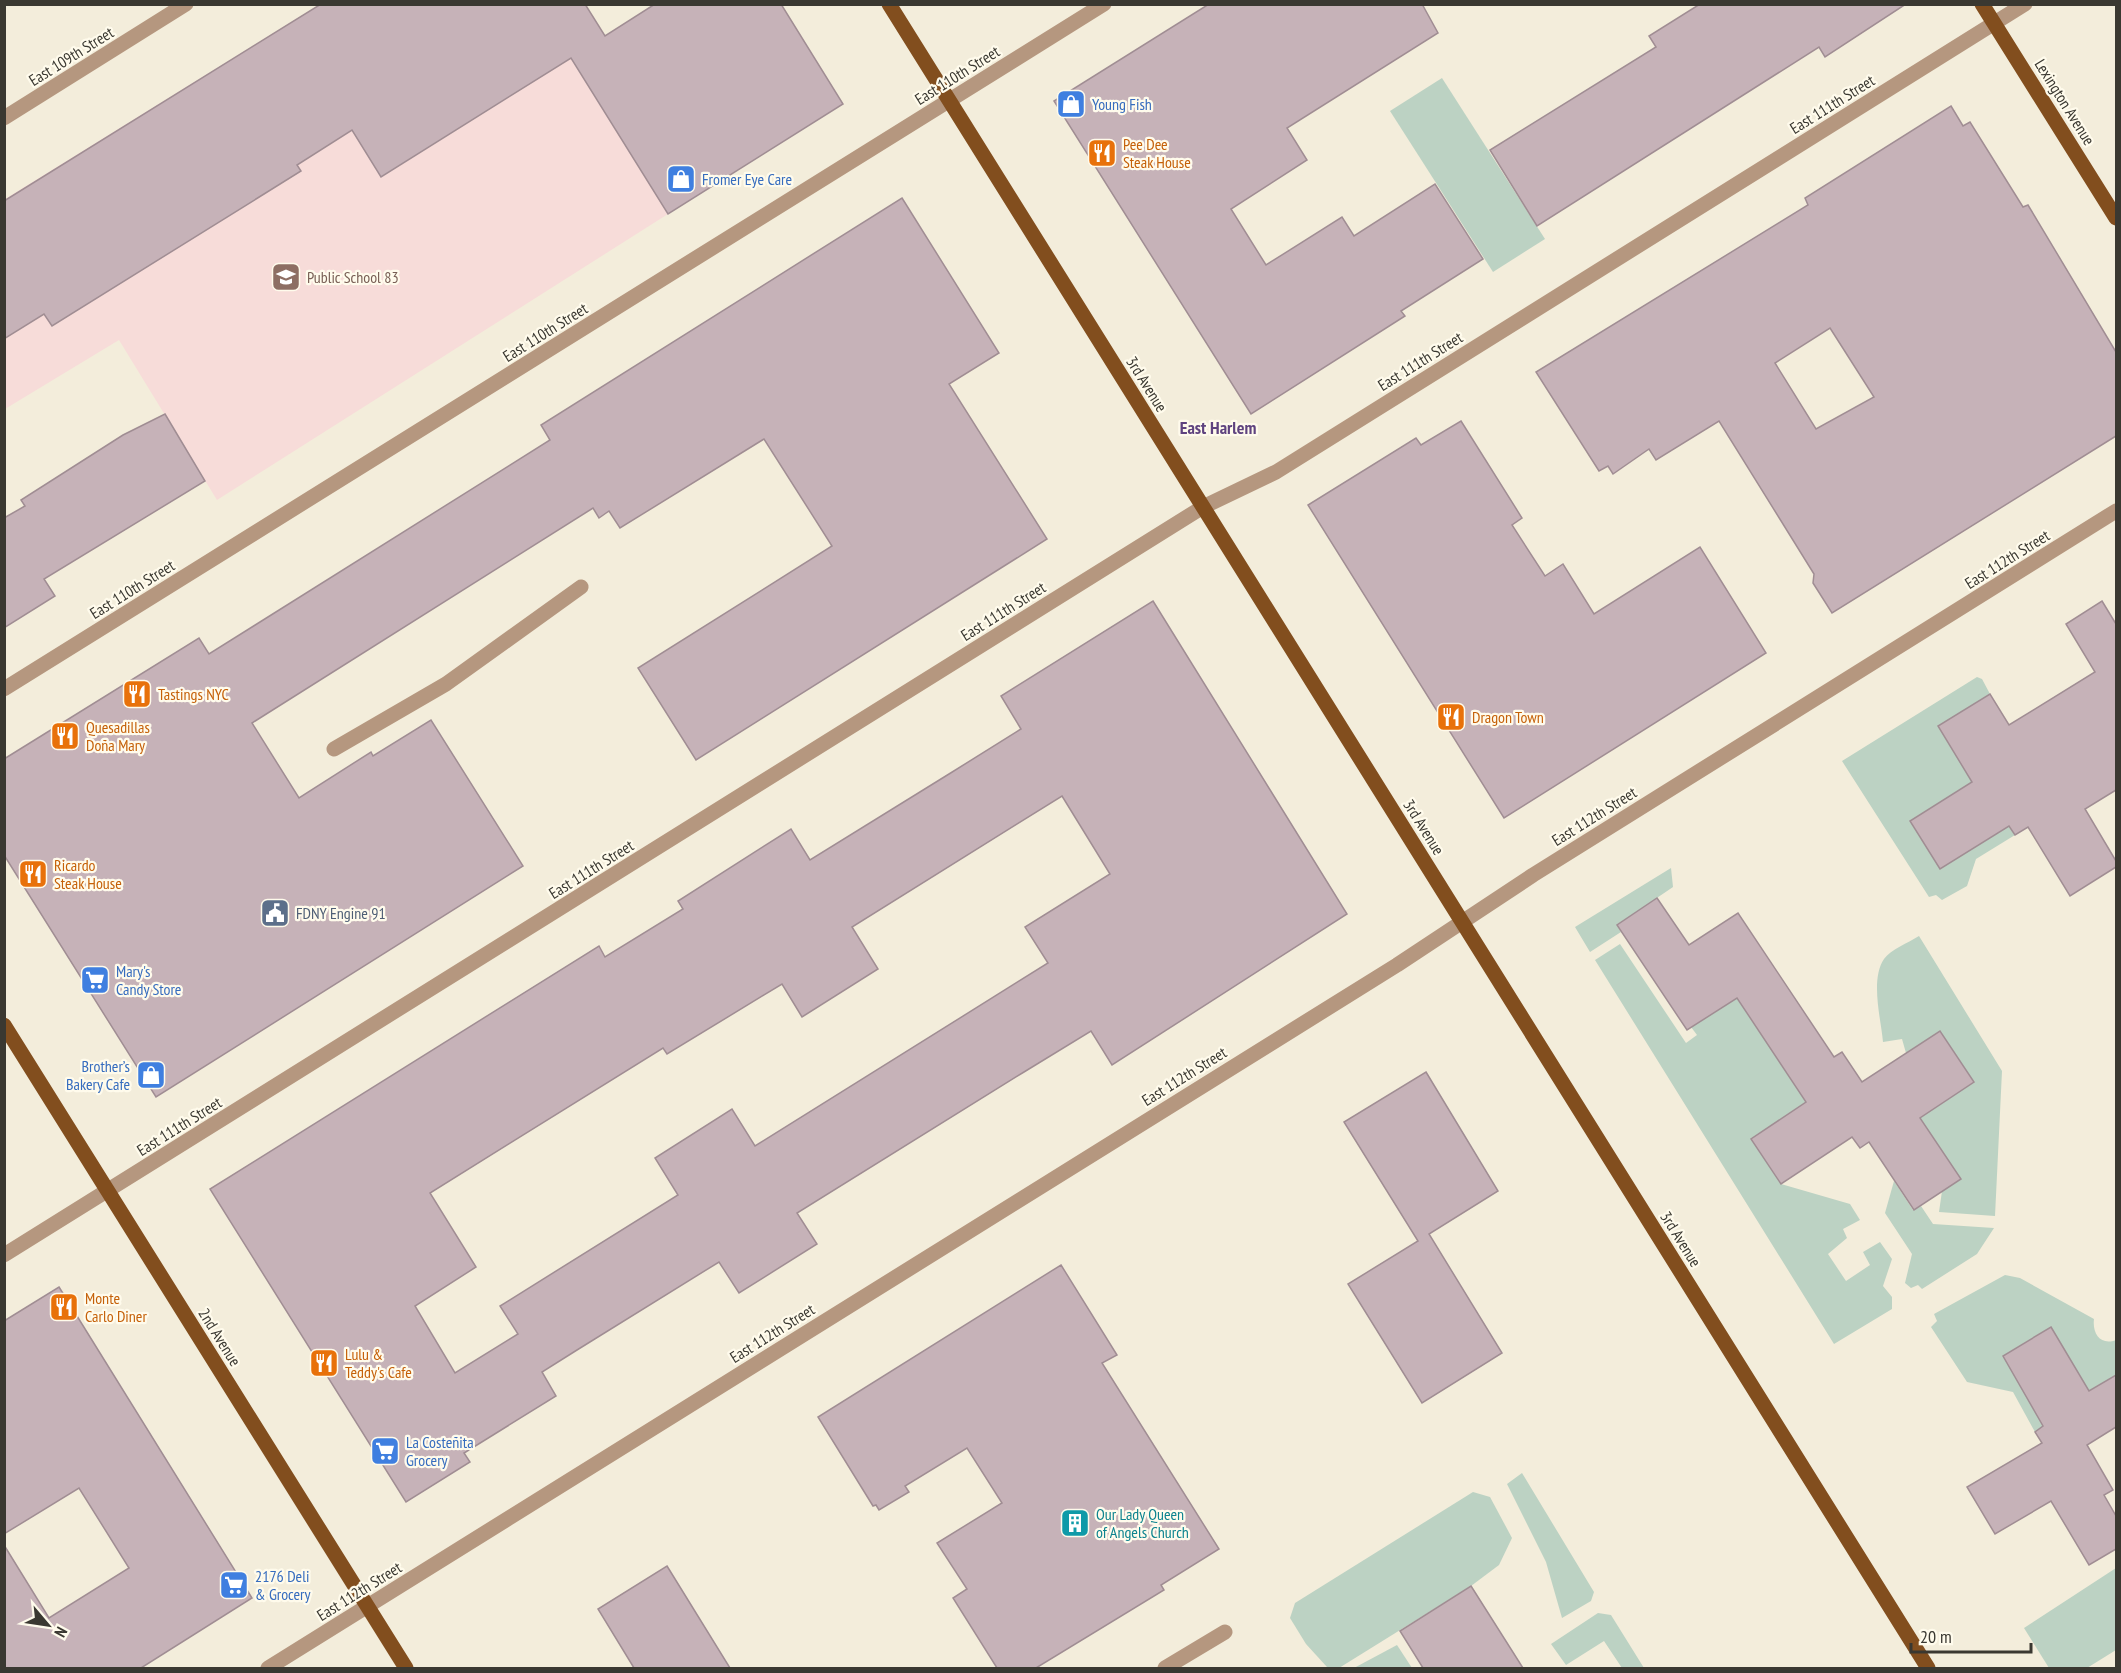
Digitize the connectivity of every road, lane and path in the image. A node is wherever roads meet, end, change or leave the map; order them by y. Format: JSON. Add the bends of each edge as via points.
{"nodes":[{"id":1,"x":186,"y":4,"type":"edge"},
{"id":2,"x":889,"y":4,"type":"edge"},
{"id":3,"x":1104,"y":4,"type":"edge"},
{"id":4,"x":1982,"y":4,"type":"edge"},
{"id":5,"x":2025,"y":4,"type":"edge"},
{"id":6,"x":1994,"y":23,"type":"junction"},
{"id":7,"x":949,"y":101,"type":"junction"},
{"id":8,"x":4,"y":118,"type":"edge"},
{"id":9,"x":2116,"y":218,"type":"edge"},
{"id":10,"x":1203,"y":507,"type":"junction"},
{"id":11,"x":2116,"y":511,"type":"edge"},
{"id":12,"x":581,"y":587,"type":"dead end"},
{"id":13,"x":4,"y":689,"type":"edge"},
{"id":14,"x":334,"y":749,"type":"dead end"},
{"id":15,"x":1463,"y":923,"type":"junction"},
{"id":16,"x":4,"y":1025,"type":"edge"},
{"id":17,"x":109,"y":1191,"type":"junction"},
{"id":18,"x":4,"y":1256,"type":"edge"},
{"id":19,"x":367,"y":1607,"type":"junction"},
{"id":20,"x":1225,"y":1632,"type":"dead end"},
{"id":21,"x":268,"y":1668,"type":"edge"},
{"id":22,"x":406,"y":1668,"type":"edge"},
{"id":23,"x":1165,"y":1668,"type":"edge"},
{"id":24,"x":1928,"y":1668,"type":"edge"}],
"edges":[{"from":1,"to":8,"type":"street","name":"East 109th Street"},
{"from":2,"to":7,"type":"main road","name":"3rd Avenue"},
{"from":3,"to":7,"type":"street","name":"East 110th Street"},
{"from":4,"to":6,"type":"main road","name":"Lexington Avenue"},
{"from":5,"to":6,"type":"street","name":"East 111th Street"},
{"from":6,"to":9,"type":"main road","name":"Lexington Avenue"},
{"from":6,"to":10,"type":"street","name":"East 111th Street","via":[[1276,472]]},
{"from":7,"to":10,"type":"main road","name":"3rd Avenue"},
{"from":7,"to":13,"type":"street","name":"East 110th Street"},
{"from":10,"to":15,"type":"main road","name":"3rd Avenue"},
{"from":10,"to":17,"type":"street","name":"East 111th Street"},
{"from":11,"to":15,"type":"street","name":"East 112th Street","via":[[1533,875]]},
{"from":12,"to":14,"type":"street","via":[[446,684]]},
{"from":15,"to":19,"type":"street","name":"East 112th Street"},
{"from":15,"to":24,"type":"main road","name":"3rd Avenue"},
{"from":16,"to":17,"type":"main road","name":"2nd Avenue"},
{"from":17,"to":18,"type":"street","name":"East 111th Street"},
{"from":17,"to":19,"type":"main road","name":"2nd Avenue"},
{"from":19,"to":21,"type":"street","name":"East 112th Street"},
{"from":19,"to":22,"type":"main road","name":"2nd Avenue"},
{"from":20,"to":23,"type":"street"}]}
